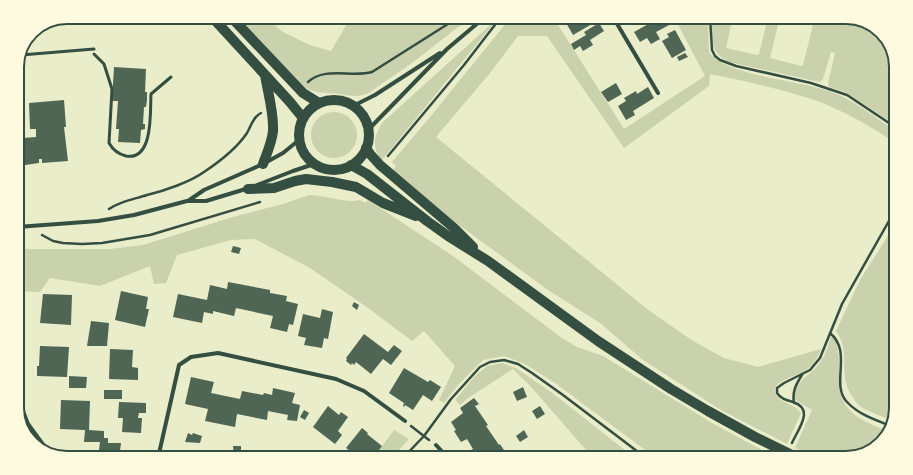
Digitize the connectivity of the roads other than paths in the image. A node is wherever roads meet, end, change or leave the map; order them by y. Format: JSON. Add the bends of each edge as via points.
{"nodes":[{"id":1,"x":218,"y":24,"type":"edge"},
{"id":2,"x":238,"y":24,"type":"edge"},
{"id":3,"x":476,"y":24,"type":"edge"},
{"id":4,"x":617,"y":24,"type":"edge"},
{"id":5,"x":447,"y":48,"type":"junction"},
{"id":6,"x":94,"y":49,"type":"dead end"},
{"id":7,"x":94,"y":54,"type":"dead end"},
{"id":8,"x":26,"y":55,"type":"edge"},
{"id":9,"x":265,"y":75,"type":"junction"},
{"id":10,"x":171,"y":78,"type":"dead end"},
{"id":11,"x":658,"y":93,"type":"dead end"},
{"id":12,"x":319,"y":103,"type":"junction"},
{"id":13,"x":353,"y":106,"type":"junction"},
{"id":14,"x":303,"y":118,"type":"junction"},
{"id":15,"x":368,"y":130,"type":"junction"},
{"id":16,"x":299,"y":140,"type":"junction"},
{"id":17,"x":366,"y":148,"type":"junction"},
{"id":18,"x":263,"y":164,"type":"junction"},
{"id":19,"x":314,"y":164,"type":"junction"},
{"id":20,"x":350,"y":165,"type":"junction"},
{"id":21,"x":248,"y":189,"type":"junction"},
{"id":22,"x":187,"y":201,"type":"junction"},
{"id":23,"x":427,"y":221,"type":"junction"},
{"id":24,"x":24,"y":226,"type":"edge"},
{"id":25,"x":488,"y":261,"type":"junction"},
{"id":26,"x":25,"y":416,"type":"edge"},
{"id":27,"x":404,"y":421,"type":"road end"},
{"id":28,"x":28,"y":424,"type":"joint"},
{"id":29,"x":42,"y":443,"type":"edge"},
{"id":30,"x":436,"y":445,"type":"road end"},
{"id":31,"x":160,"y":451,"type":"edge"},
{"id":32,"x":442,"y":451,"type":"edge"},
{"id":33,"x":784,"y":451,"type":"edge"}],
"edges":[{"from":1,"to":9,"type":"main road"},
{"from":2,"to":12,"type":"main road","via":[[300,90]]},
{"from":3,"to":5,"type":"street"},
{"from":4,"to":11,"type":"street"},
{"from":5,"to":13,"type":"street","via":[[375,95]]},
{"from":5,"to":15,"type":"street"},
{"from":6,"to":8,"type":"lane"},
{"from":7,"to":10,"type":"lane","via":[[104,64],[112,89],[109,143],[111,148],[120,154],[131,156],[139,153],[144,147],[149,135],[151,94]]},
{"from":9,"to":14,"type":"main road"},
{"from":9,"to":18,"type":"main road","via":[[273,130]]},
{"from":12,"to":13,"type":"main road","via":[[337,100]]},
{"from":12,"to":14,"type":"main road","via":[[309,109]]},
{"from":13,"to":15,"type":"main road","via":[[366,121]]},
{"from":14,"to":16,"type":"main road"},
{"from":15,"to":17,"type":"main road"},
{"from":16,"to":18,"type":"street"},
{"from":16,"to":19,"type":"main road","via":[[301,149]]},
{"from":17,"to":20,"type":"main road","via":[[358,160]]},
{"from":17,"to":25,"type":"main road","via":[[380,165],[454,228]]},
{"from":18,"to":22,"type":"street","via":[[204,190]]},
{"from":19,"to":20,"type":"main road","via":[[332,170]]},
{"from":19,"to":21,"type":"street"},
{"from":20,"to":23,"type":"main road","via":[[368,174]]},
{"from":21,"to":22,"type":"street","via":[[206,201]]},
{"from":21,"to":23,"type":"main road","via":[[274,188],[306,179],[332,182],[356,187],[383,203]]},
{"from":22,"to":24,"type":"street","via":[[134,215],[98,221]]},
{"from":23,"to":25,"type":"main road"},
{"from":25,"to":33,"type":"main road","via":[[585,333],[671,389]]},
{"from":26,"to":28,"type":"street"},
{"from":27,"to":31,"type":"street","via":[[364,391],[336,379],[218,353],[191,357],[178,365]]},
{"from":28,"to":29,"type":"street"},
{"from":30,"to":32,"type":"street"}]}
